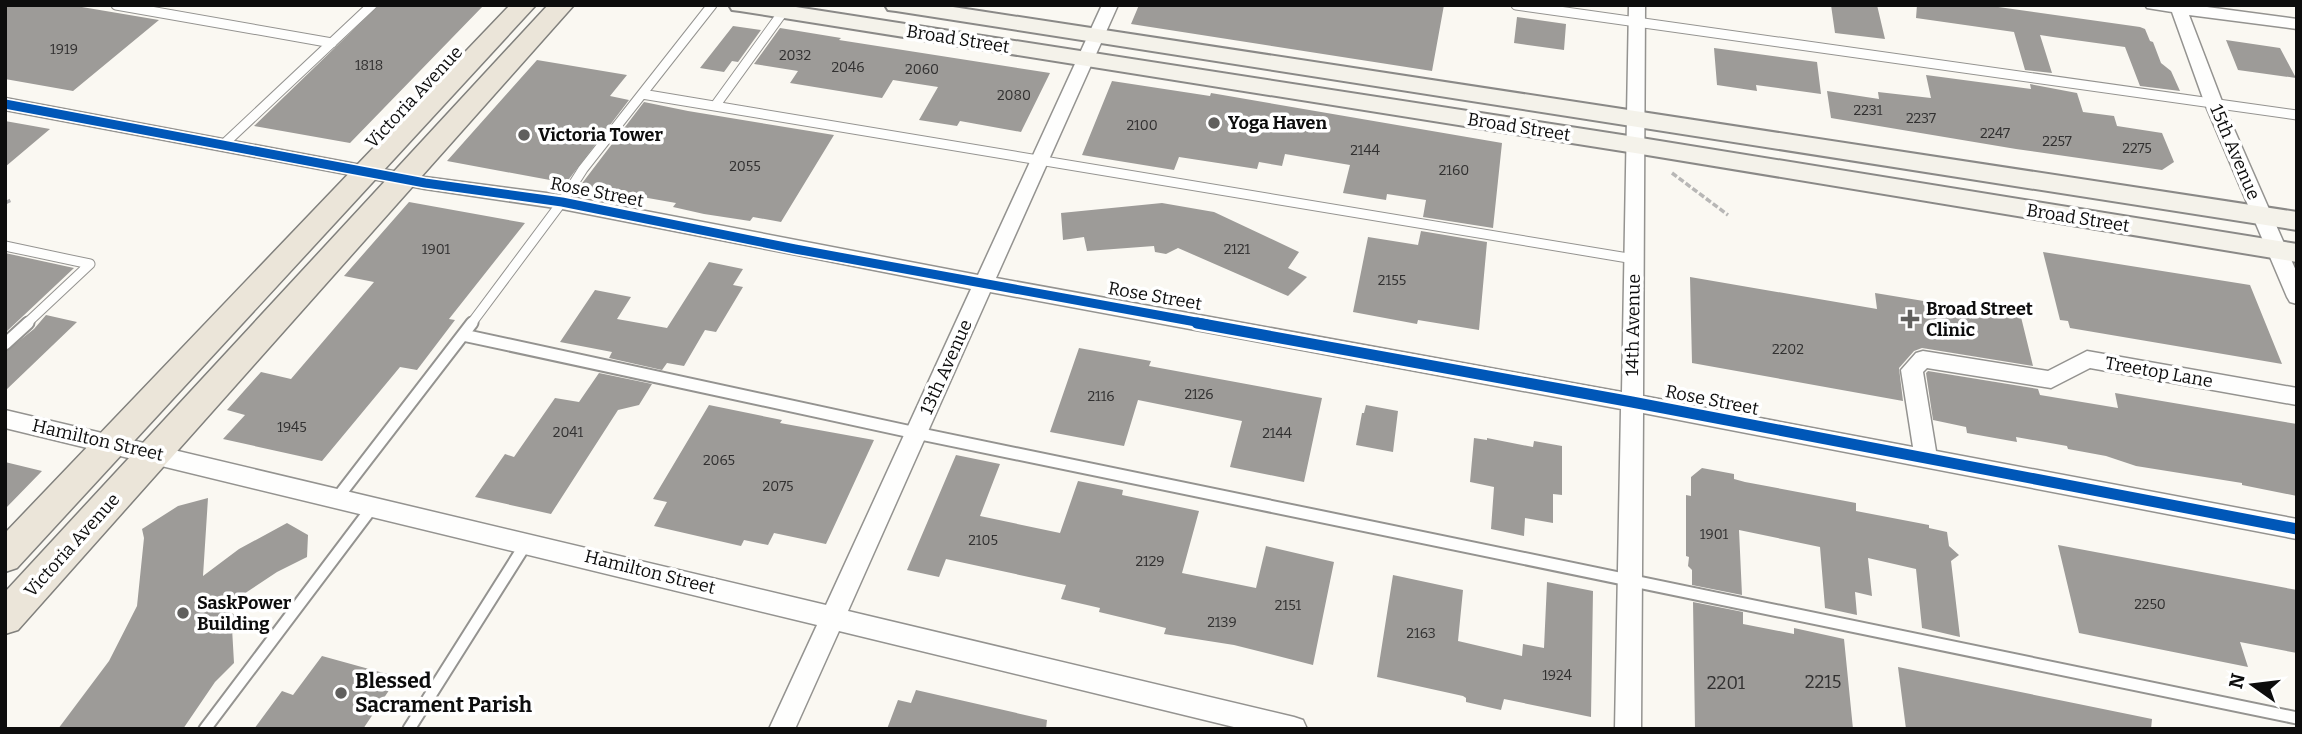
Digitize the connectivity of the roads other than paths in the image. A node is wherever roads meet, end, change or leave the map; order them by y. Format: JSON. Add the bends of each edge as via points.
{"nodes":[{"id":1,"x":116,"y":5,"type":"edge"},
{"id":2,"x":372,"y":5,"type":"edge"},
{"id":3,"x":524,"y":5,"type":"edge"},
{"id":4,"x":562,"y":5,"type":"edge"},
{"id":5,"x":712,"y":5,"type":"edge"},
{"id":6,"x":740,"y":5,"type":"edge"},
{"id":7,"x":897,"y":5,"type":"edge"},
{"id":8,"x":1110,"y":5,"type":"edge"},
{"id":9,"x":1516,"y":5,"type":"edge"},
{"id":10,"x":1637,"y":5,"type":"edge"},
{"id":11,"x":2153,"y":5,"type":"edge"},
{"id":12,"x":2177,"y":7,"type":"edge"},
{"id":13,"x":783,"y":12,"type":"junction"},
{"id":14,"x":1637,"y":23,"type":"junction"},
{"id":15,"x":2297,"y":24,"type":"edge"},
{"id":16,"x":1096,"y":36,"type":"junction"},
{"id":17,"x":332,"y":43,"type":"junction"},
{"id":18,"x":1085,"y":59,"type":"junction"},
{"id":19,"x":642,"y":94,"type":"junction"},
{"id":20,"x":5,"y":104,"type":"edge"},
{"id":21,"x":2214,"y":104,"type":"junction"},
{"id":22,"x":715,"y":106,"type":"junction"},
{"id":23,"x":2297,"y":116,"type":"edge"},
{"id":24,"x":1635,"y":133,"type":"junction"},
{"id":25,"x":224,"y":144,"type":"junction"},
{"id":26,"x":1039,"y":161,"type":"junction"},
{"id":27,"x":366,"y":172,"type":"junction"},
{"id":28,"x":405,"y":179,"type":"junction"},
{"id":29,"x":562,"y":202,"type":"junction"},
{"id":30,"x":2261,"y":215,"type":"junction"},
{"id":31,"x":2297,"y":221,"type":"edge"},
{"id":32,"x":5,"y":246,"type":"edge"},
{"id":33,"x":2287,"y":252,"type":"edge"},
{"id":34,"x":1634,"y":259,"type":"junction"},
{"id":35,"x":984,"y":283,"type":"junction"},
{"id":36,"x":2297,"y":297,"type":"edge"},
{"id":37,"x":463,"y":335,"type":"junction"},
{"id":38,"x":5,"y":344,"type":"edge"},
{"id":39,"x":2297,"y":397,"type":"edge"},
{"id":40,"x":1632,"y":402,"type":"junction"},
{"id":41,"x":5,"y":419,"type":"edge"},
{"id":42,"x":916,"y":433,"type":"junction"},
{"id":43,"x":112,"y":443,"type":"junction"},
{"id":44,"x":154,"y":453,"type":"junction"},
{"id":45,"x":1926,"y":458,"type":"junction"},
{"id":46,"x":338,"y":497,"type":"junction"},
{"id":47,"x":374,"y":505,"type":"junction"},
{"id":48,"x":2297,"y":529,"type":"edge"},
{"id":49,"x":527,"y":542,"type":"junction"},
{"id":50,"x":5,"y":557,"type":"edge"},
{"id":51,"x":1630,"y":580,"type":"junction"},
{"id":52,"x":833,"y":616,"type":"junction"},
{"id":53,"x":5,"y":618,"type":"edge"},
{"id":54,"x":2297,"y":718,"type":"edge"},
{"id":55,"x":205,"y":729,"type":"edge"},
{"id":56,"x":409,"y":729,"type":"edge"},
{"id":57,"x":782,"y":729,"type":"edge"},
{"id":58,"x":1294,"y":729,"type":"edge"},
{"id":59,"x":1628,"y":729,"type":"edge"}],
"edges":[{"from":1,"to":17,"type":"lane"},
{"from":2,"to":17,"type":"lane"},
{"from":3,"to":27,"type":"main road","name":"Victoria Avenue"},
{"from":4,"to":28,"type":"main road","name":"Victoria Avenue"},
{"from":5,"to":19,"type":"lane"},
{"from":6,"to":13,"type":"main road","name":"Broad Street"},
{"from":7,"to":16,"type":"main road","name":"Broad Street"},
{"from":8,"to":16,"type":"street","name":"13th Avenue"},
{"from":9,"to":14,"type":"lane"},
{"from":10,"to":14,"type":"street","name":"14th Avenue"},
{"from":11,"to":12,"type":"street"},
{"from":12,"to":15,"type":"street"},
{"from":12,"to":21,"type":"street","name":"15th Avenue"},
{"from":13,"to":18,"type":"main road","name":"Broad Street"},
{"from":13,"to":22,"type":"lane"},
{"from":14,"to":21,"type":"lane"},
{"from":14,"to":24,"type":"street","name":"14th Avenue"},
{"from":16,"to":18,"type":"street","name":"13th Avenue"},
{"from":16,"to":24,"type":"main road","name":"Broad Street"},
{"from":17,"to":25,"type":"lane"},
{"from":18,"to":24,"type":"main road","name":"Broad Street"},
{"from":18,"to":26,"type":"street","name":"13th Avenue"},
{"from":19,"to":22,"type":"lane"},
{"from":19,"to":29,"type":"lane"},
{"from":20,"to":25,"type":"street","name":"Rose Street"},
{"from":21,"to":23,"type":"lane"},
{"from":21,"to":30,"type":"street","name":"15th Avenue"},
{"from":22,"to":26,"type":"lane"},
{"from":24,"to":30,"type":"main road","name":"Broad Street"},
{"from":24,"to":33,"type":"main road","name":"Broad Street"},
{"from":24,"to":34,"type":"street","name":"14th Avenue"},
{"from":25,"to":27,"type":"street","name":"Rose Street"},
{"from":26,"to":34,"type":"lane"},
{"from":26,"to":35,"type":"street","name":"13th Avenue"},
{"from":27,"to":28,"type":"street","name":"Rose Street"},
{"from":27,"to":43,"type":"main road","name":"Victoria Avenue"},
{"from":28,"to":29,"type":"street","name":"Rose Street"},
{"from":28,"to":44,"type":"main road","name":"Victoria Avenue"},
{"from":29,"to":35,"type":"street","name":"Rose Street"},
{"from":29,"to":37,"type":"lane"},
{"from":30,"to":31,"type":"main road","name":"Broad Street"},
{"from":30,"to":33,"type":"street","name":"15th Avenue"},
{"from":32,"to":38,"type":"lane","via":[[90,264]]},
{"from":33,"to":36,"type":"street","name":"15th Avenue"},
{"from":34,"to":40,"type":"street","name":"14th Avenue"},
{"from":35,"to":40,"type":"street","name":"Rose Street"},
{"from":35,"to":42,"type":"street","name":"13th Avenue"},
{"from":37,"to":42,"type":"lane"},
{"from":37,"to":46,"type":"lane"},
{"from":39,"to":45,"type":"street","name":"Treetop Lane","via":[[2087,359],[2051,380],[1923,359],[1912,370]]},
{"from":40,"to":45,"type":"street","name":"Rose Street"},
{"from":40,"to":51,"type":"street","name":"14th Avenue"},
{"from":41,"to":43,"type":"street","name":"Hamilton Street"},
{"from":42,"to":51,"type":"lane"},
{"from":42,"to":52,"type":"street","name":"13th Avenue"},
{"from":43,"to":44,"type":"street","name":"Hamilton Street"},
{"from":43,"to":50,"type":"main road","name":"Victoria Avenue"},
{"from":44,"to":46,"type":"street","name":"Hamilton Street"},
{"from":44,"to":53,"type":"main road","name":"Victoria Avenue"},
{"from":45,"to":48,"type":"street","name":"Rose Street"},
{"from":46,"to":47,"type":"street","name":"Hamilton Street"},
{"from":47,"to":49,"type":"street","name":"Hamilton Street"},
{"from":47,"to":55,"type":"lane"},
{"from":49,"to":52,"type":"street","name":"Hamilton Street"},
{"from":49,"to":56,"type":"lane"},
{"from":51,"to":54,"type":"lane"},
{"from":51,"to":59,"type":"street","name":"14th Avenue"},
{"from":52,"to":57,"type":"street","name":"13th Avenue"},
{"from":52,"to":58,"type":"street","name":"Hamilton Street"}]}
